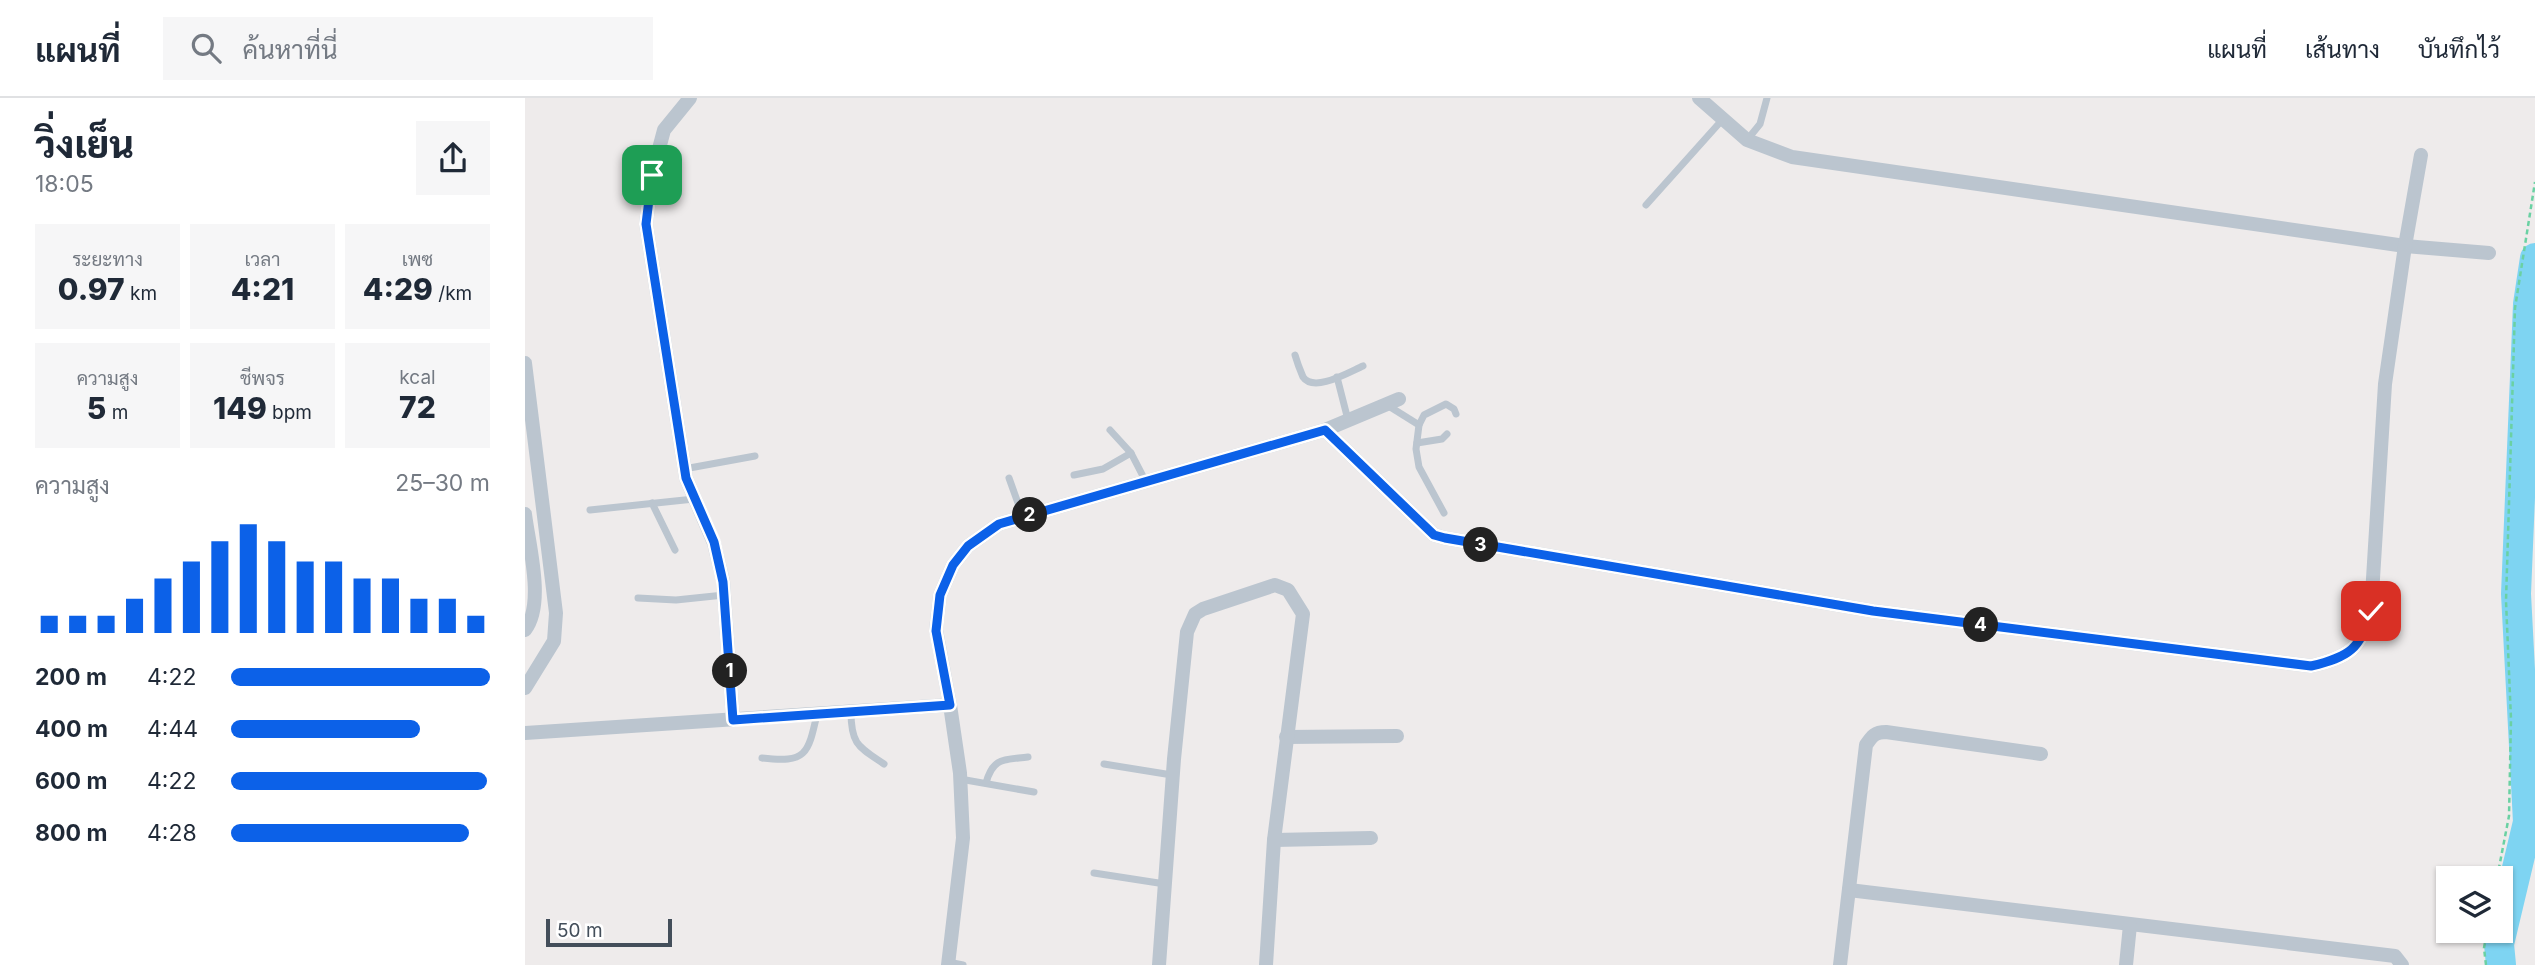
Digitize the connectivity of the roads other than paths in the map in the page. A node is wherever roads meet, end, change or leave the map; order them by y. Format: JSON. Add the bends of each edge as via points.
{"nodes":[{"id":1,"x":689,"y":98,"type":"edge"},
{"id":2,"x":1699,"y":98,"type":"edge"},
{"id":3,"x":1767,"y":98,"type":"edge"},
{"id":4,"x":1723,"y":119,"type":"junction"},
{"id":5,"x":1747,"y":140,"type":"junction"},
{"id":6,"x":2421,"y":155,"type":"dead end"},
{"id":7,"x":1646,"y":205,"type":"dead end"},
{"id":8,"x":2405,"y":246,"type":"junction"},
{"id":9,"x":2489,"y":253,"type":"dead end"},
{"id":10,"x":1295,"y":355,"type":"dead end"},
{"id":11,"x":525,"y":363,"type":"edge"},
{"id":12,"x":1363,"y":366,"type":"dead end"},
{"id":13,"x":1337,"y":377,"type":"junction"},
{"id":14,"x":1392,"y":402,"type":"joint"},
{"id":15,"x":1456,"y":414,"type":"dead end"},
{"id":16,"x":1348,"y":421,"type":"junction"},
{"id":17,"x":1419,"y":425,"type":"junction"},
{"id":18,"x":1110,"y":430,"type":"dead end"},
{"id":19,"x":1325,"y":430,"type":"junction"},
{"id":20,"x":1447,"y":435,"type":"dead end"},
{"id":21,"x":1417,"y":443,"type":"junction"},
{"id":22,"x":1131,"y":453,"type":"junction"},
{"id":23,"x":755,"y":456,"type":"dead end"},
{"id":24,"x":684,"y":469,"type":"junction"},
{"id":25,"x":1074,"y":474,"type":"dead end"},
{"id":26,"x":1009,"y":478,"type":"dead end"},
{"id":27,"x":1146,"y":481,"type":"junction"},
{"id":28,"x":695,"y":499,"type":"junction"},
{"id":29,"x":652,"y":503,"type":"junction"},
{"id":30,"x":590,"y":510,"type":"dead end"},
{"id":31,"x":1444,"y":513,"type":"dead end"},
{"id":32,"x":525,"y":514,"type":"edge"},
{"id":33,"x":1023,"y":517,"type":"junction"},
{"id":34,"x":675,"y":550,"type":"dead end"},
{"id":35,"x":724,"y":595,"type":"junction"},
{"id":36,"x":638,"y":598,"type":"dead end"},
{"id":37,"x":525,"y":630,"type":"edge"},
{"id":38,"x":525,"y":688,"type":"edge"},
{"id":39,"x":950,"y":705,"type":"junction"},
{"id":40,"x":851,"y":712,"type":"junction"},
{"id":41,"x":817,"y":715,"type":"junction"},
{"id":42,"x":733,"y":720,"type":"junction"},
{"id":43,"x":525,"y":733,"type":"edge"},
{"id":44,"x":1397,"y":736,"type":"dead end"},
{"id":45,"x":1286,"y":737,"type":"junction"},
{"id":46,"x":2041,"y":754,"type":"dead end"},
{"id":47,"x":1028,"y":757,"type":"dead end"},
{"id":48,"x":762,"y":758,"type":"dead end"},
{"id":49,"x":884,"y":764,"type":"dead end"},
{"id":50,"x":1104,"y":764,"type":"dead end"},
{"id":51,"x":1173,"y":776,"type":"junction"},
{"id":52,"x":960,"y":779,"type":"junction"},
{"id":53,"x":986,"y":783,"type":"junction"},
{"id":54,"x":1034,"y":792,"type":"dead end"},
{"id":55,"x":1371,"y":838,"type":"dead end"},
{"id":56,"x":1274,"y":840,"type":"junction"},
{"id":57,"x":1094,"y":873,"type":"dead end"},
{"id":58,"x":1166,"y":884,"type":"junction"},
{"id":59,"x":1849,"y":890,"type":"junction"},
{"id":60,"x":2130,"y":925,"type":"junction"},
{"id":61,"x":953,"y":964,"type":"edge"},
{"id":62,"x":1159,"y":965,"type":"edge"},
{"id":63,"x":1266,"y":965,"type":"edge"},
{"id":64,"x":1840,"y":965,"type":"edge"},
{"id":65,"x":2126,"y":965,"type":"edge"},
{"id":66,"x":2402,"y":965,"type":"edge"}],
"edges":[{"from":1,"to":24,"type":"street","via":[[664,130],[646,224]]},
{"from":2,"to":4,"type":"street"},
{"from":3,"to":5,"type":"lane","via":[[1760,124]]},
{"from":4,"to":5,"type":"street"},
{"from":4,"to":7,"type":"lane"},
{"from":5,"to":8,"type":"street","via":[[1792,157]]},
{"from":6,"to":8,"type":"street"},
{"from":8,"to":9,"type":"street"},
{"from":8,"to":19,"type":"street","via":[[2385,384],[2371,611],[2365,635],[2352,650],[2311,666],[1873,611],[1445,538],[1434,535]]},
{"from":10,"to":13,"type":"lane","via":[[1304,379],[1311,383]]},
{"from":11,"to":38,"type":"street","via":[[556,613],[554,640]]},
{"from":12,"to":13,"type":"lane"},
{"from":13,"to":16,"type":"lane"},
{"from":14,"to":16,"type":"street"},
{"from":14,"to":17,"type":"lane"},
{"from":15,"to":17,"type":"lane","via":[[1445,404],[1424,415]]},
{"from":16,"to":19,"type":"street"},
{"from":17,"to":21,"type":"lane"},
{"from":18,"to":22,"type":"lane"},
{"from":19,"to":27,"type":"street"},
{"from":20,"to":21,"type":"lane"},
{"from":21,"to":31,"type":"lane","via":[[1419,467]]},
{"from":22,"to":25,"type":"lane","via":[[1103,469]]},
{"from":22,"to":27,"type":"lane"},
{"from":23,"to":24,"type":"lane"},
{"from":24,"to":28,"type":"street"},
{"from":26,"to":33,"type":"lane"},
{"from":27,"to":33,"type":"street"},
{"from":28,"to":29,"type":"lane"},
{"from":28,"to":35,"type":"street","via":[[714,542]]},
{"from":29,"to":30,"type":"lane"},
{"from":29,"to":34,"type":"lane"},
{"from":32,"to":37,"type":"street","via":[[535,601]]},
{"from":33,"to":39,"type":"street","via":[[999,524],[968,546],[953,565],[940,595],[936,631]]},
{"from":35,"to":36,"type":"lane"},
{"from":35,"to":42,"type":"street"},
{"from":39,"to":40,"type":"street"},
{"from":39,"to":52,"type":"street"},
{"from":40,"to":41,"type":"street"},
{"from":40,"to":49,"type":"lane","via":[[854,740]]},
{"from":41,"to":42,"type":"street"},
{"from":41,"to":48,"type":"lane","via":[[810,745],[803,754],[785,761]]},
{"from":42,"to":43,"type":"street"},
{"from":44,"to":45,"type":"street"},
{"from":45,"to":51,"type":"street","via":[[1303,614],[1287,590],[1275,585],[1203,609],[1192,619],[1185,639]]},
{"from":45,"to":56,"type":"street"},
{"from":46,"to":59,"type":"street","via":[[1886,732],[1872,736],[1866,745]]},
{"from":47,"to":53,"type":"lane","via":[[1000,761]]},
{"from":50,"to":51,"type":"lane"},
{"from":51,"to":58,"type":"street"},
{"from":52,"to":53,"type":"lane"},
{"from":52,"to":61,"type":"street","via":[[963,838]]},
{"from":53,"to":54,"type":"lane"},
{"from":55,"to":56,"type":"street"},
{"from":56,"to":63,"type":"street"},
{"from":57,"to":58,"type":"lane"},
{"from":58,"to":62,"type":"street"},
{"from":59,"to":60,"type":"street"},
{"from":59,"to":64,"type":"street"},
{"from":60,"to":65,"type":"street"},
{"from":60,"to":66,"type":"street","via":[[2395,956]]}]}
